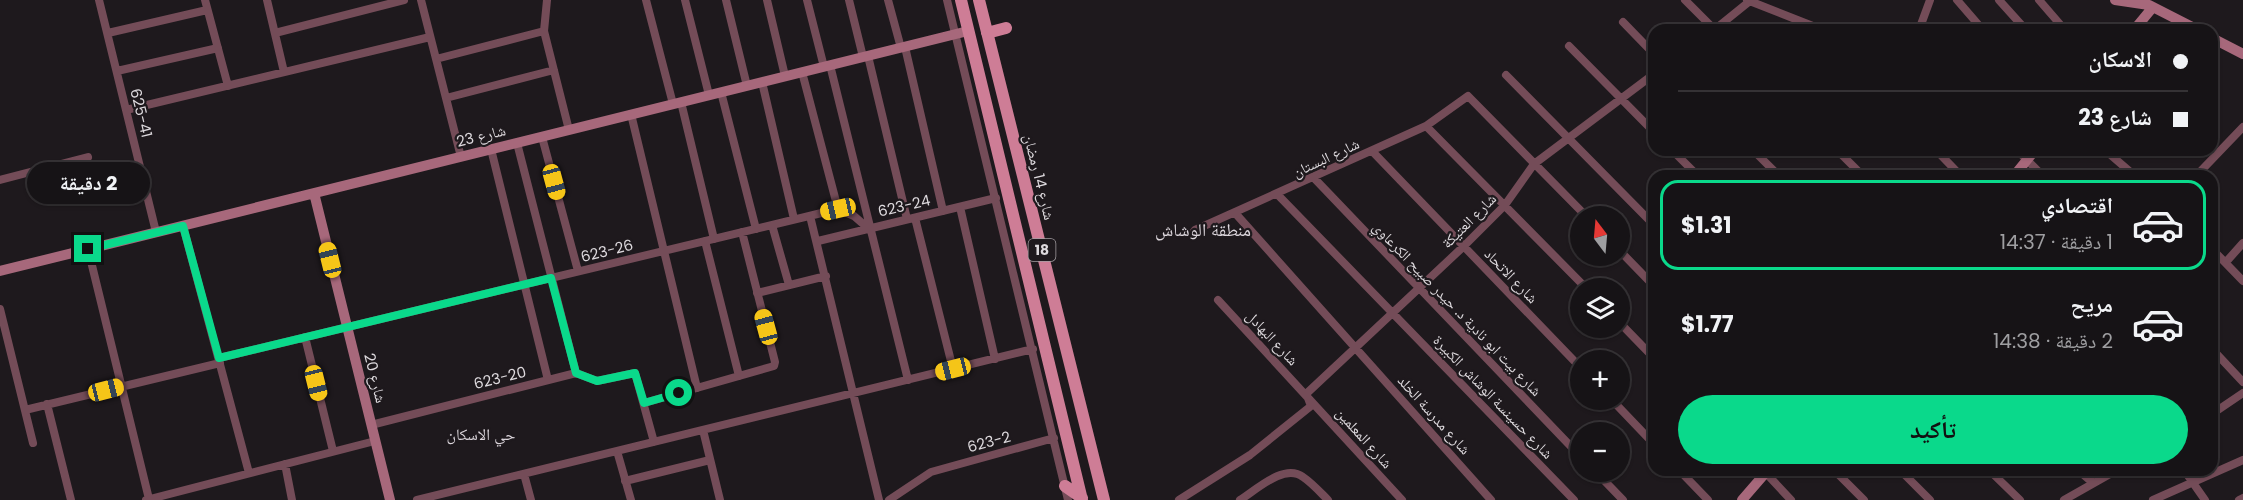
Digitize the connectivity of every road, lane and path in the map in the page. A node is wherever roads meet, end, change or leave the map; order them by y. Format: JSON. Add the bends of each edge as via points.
{"nodes":[{"id":1,"x":99,"y":0,"type":"edge"},
{"id":2,"x":205,"y":0,"type":"edge"},
{"id":3,"x":267,"y":0,"type":"edge"},
{"id":4,"x":404,"y":0,"type":"edge"},
{"id":5,"x":547,"y":0,"type":"edge"},
{"id":6,"x":646,"y":0,"type":"edge"},
{"id":7,"x":685,"y":0,"type":"edge"},
{"id":8,"x":726,"y":0,"type":"edge"},
{"id":9,"x":767,"y":0,"type":"edge"},
{"id":10,"x":807,"y":0,"type":"edge"},
{"id":11,"x":849,"y":0,"type":"edge"},
{"id":12,"x":888,"y":0,"type":"edge"},
{"id":13,"x":947,"y":0,"type":"edge"},
{"id":14,"x":961,"y":0,"type":"edge"},
{"id":15,"x":979,"y":0,"type":"edge"},
{"id":16,"x":1685,"y":0,"type":"edge"},
{"id":17,"x":1929,"y":0,"type":"edge"},
{"id":18,"x":1957,"y":0,"type":"edge"},
{"id":19,"x":1999,"y":0,"type":"edge"},
{"id":20,"x":2038,"y":0,"type":"edge"},
{"id":21,"x":2115,"y":0,"type":"edge"},
{"id":22,"x":424,"y":1,"type":"edge"},
{"id":23,"x":1748,"y":1,"type":"edge"},
{"id":24,"x":2153,"y":3,"type":"edge"},
{"id":25,"x":207,"y":10,"type":"junction"},
{"id":26,"x":1623,"y":22,"type":"dead end"},
{"id":27,"x":1709,"y":24,"type":"edge"},
{"id":28,"x":1722,"y":24,"type":"edge"},
{"id":29,"x":1803,"y":24,"type":"edge"},
{"id":30,"x":1921,"y":24,"type":"edge"},
{"id":31,"x":1978,"y":24,"type":"edge"},
{"id":32,"x":2021,"y":24,"type":"edge"},
{"id":33,"x":2060,"y":24,"type":"edge"},
{"id":34,"x":2138,"y":24,"type":"edge"},
{"id":35,"x":2188,"y":24,"type":"edge"},
{"id":36,"x":1006,"y":28,"type":"dead end"},
{"id":37,"x":544,"y":31,"type":"junction"},
{"id":38,"x":968,"y":31,"type":"junction"},
{"id":39,"x":108,"y":33,"type":"junction"},
{"id":40,"x":275,"y":33,"type":"junction"},
{"id":41,"x":987,"y":33,"type":"junction"},
{"id":42,"x":956,"y":34,"type":"junction"},
{"id":43,"x":430,"y":37,"type":"junction"},
{"id":44,"x":2218,"y":44,"type":"edge"},
{"id":45,"x":1569,"y":46,"type":"dead end"},
{"id":46,"x":903,"y":47,"type":"junction"},
{"id":47,"x":218,"y":48,"type":"junction"},
{"id":48,"x":1648,"y":48,"type":"edge"},
{"id":49,"x":2243,"y":54,"type":"edge"},
{"id":50,"x":866,"y":57,"type":"junction"},
{"id":51,"x":436,"y":58,"type":"junction"},
{"id":52,"x":827,"y":66,"type":"junction"},
{"id":53,"x":554,"y":70,"type":"junction"},
{"id":54,"x":117,"y":71,"type":"junction"},
{"id":55,"x":284,"y":72,"type":"junction"},
{"id":56,"x":802,"y":72,"type":"junction"},
{"id":57,"x":1506,"y":75,"type":"dead end"},
{"id":58,"x":785,"y":76,"type":"junction"},
{"id":59,"x":1648,"y":78,"type":"edge"},
{"id":60,"x":762,"y":82,"type":"junction"},
{"id":61,"x":228,"y":86,"type":"junction"},
{"id":62,"x":747,"y":86,"type":"junction"},
{"id":63,"x":721,"y":92,"type":"junction"},
{"id":64,"x":709,"y":95,"type":"junction"},
{"id":65,"x":446,"y":98,"type":"junction"},
{"id":66,"x":1621,"y":98,"type":"junction"},
{"id":67,"x":677,"y":103,"type":"junction"},
{"id":68,"x":126,"y":110,"type":"junction"},
{"id":69,"x":632,"y":114,"type":"junction"},
{"id":70,"x":983,"y":120,"type":"junction"},
{"id":71,"x":1426,"y":126,"type":"junction"},
{"id":72,"x":1648,"y":126,"type":"edge"},
{"id":73,"x":2243,"y":127,"type":"edge"},
{"id":74,"x":569,"y":130,"type":"junction"},
{"id":75,"x":542,"y":137,"type":"junction"},
{"id":76,"x":1567,"y":137,"type":"junction"},
{"id":77,"x":517,"y":143,"type":"junction"},
{"id":78,"x":491,"y":149,"type":"junction"},
{"id":79,"x":1372,"y":151,"type":"junction"},
{"id":80,"x":2218,"y":153,"type":"edge"},
{"id":81,"x":1678,"y":156,"type":"edge"},
{"id":82,"x":1759,"y":156,"type":"edge"},
{"id":83,"x":1843,"y":156,"type":"edge"},
{"id":84,"x":1941,"y":156,"type":"edge"},
{"id":85,"x":2023,"y":156,"type":"edge"},
{"id":86,"x":2030,"y":156,"type":"edge"},
{"id":87,"x":2119,"y":156,"type":"edge"},
{"id":88,"x":2215,"y":156,"type":"edge"},
{"id":89,"x":88,"y":157,"type":"dead end"},
{"id":90,"x":461,"y":157,"type":"junction"},
{"id":91,"x":2027,"y":160,"type":"junction"},
{"id":92,"x":1534,"y":164,"type":"junction"},
{"id":93,"x":1692,"y":170,"type":"edge"},
{"id":94,"x":1773,"y":170,"type":"edge"},
{"id":95,"x":1857,"y":170,"type":"edge"},
{"id":96,"x":1955,"y":170,"type":"edge"},
{"id":97,"x":2019,"y":170,"type":"edge"},
{"id":98,"x":2037,"y":170,"type":"edge"},
{"id":99,"x":2130,"y":170,"type":"edge"},
{"id":100,"x":2202,"y":170,"type":"edge"},
{"id":101,"x":1314,"y":178,"type":"junction"},
{"id":102,"x":0,"y":180,"type":"edge"},
{"id":103,"x":314,"y":193,"type":"junction"},
{"id":104,"x":1278,"y":195,"type":"junction"},
{"id":105,"x":996,"y":198,"type":"junction"},
{"id":106,"x":1505,"y":205,"type":"junction"},
{"id":107,"x":1576,"y":206,"type":"edge"},
{"id":108,"x":960,"y":207,"type":"junction"},
{"id":109,"x":838,"y":209,"type":"junction"},
{"id":110,"x":943,"y":211,"type":"junction"},
{"id":111,"x":1236,"y":214,"type":"junction"},
{"id":112,"x":810,"y":216,"type":"junction"},
{"id":113,"x":794,"y":219,"type":"junction"},
{"id":114,"x":911,"y":219,"type":"junction"},
{"id":115,"x":1648,"y":219,"type":"edge"},
{"id":116,"x":772,"y":225,"type":"junction"},
{"id":117,"x":183,"y":226,"type":"junction"},
{"id":118,"x":756,"y":229,"type":"junction"},
{"id":119,"x":869,"y":229,"type":"junction"},
{"id":120,"x":156,"y":232,"type":"junction"},
{"id":121,"x":742,"y":232,"type":"junction"},
{"id":122,"x":1191,"y":235,"type":"dead end"},
{"id":123,"x":714,"y":239,"type":"junction"},
{"id":124,"x":705,"y":241,"type":"junction"},
{"id":125,"x":818,"y":241,"type":"junction"},
{"id":126,"x":2243,"y":243,"type":"edge"},
{"id":127,"x":1464,"y":246,"type":"junction"},
{"id":128,"x":88,"y":249,"type":"junction"},
{"id":129,"x":665,"y":251,"type":"junction"},
{"id":130,"x":2218,"y":255,"type":"edge"},
{"id":131,"x":1630,"y":261,"type":"edge"},
{"id":132,"x":2226,"y":262,"type":"junction"},
{"id":133,"x":0,"y":271,"type":"edge"},
{"id":134,"x":578,"y":272,"type":"junction"},
{"id":135,"x":826,"y":276,"type":"junction"},
{"id":136,"x":551,"y":278,"type":"junction"},
{"id":137,"x":1576,"y":278,"type":"edge"},
{"id":138,"x":1648,"y":280,"type":"edge"},
{"id":139,"x":2243,"y":281,"type":"edge"},
{"id":140,"x":524,"y":285,"type":"junction"},
{"id":141,"x":789,"y":285,"type":"junction"},
{"id":142,"x":1418,"y":289,"type":"junction"},
{"id":143,"x":757,"y":293,"type":"junction"},
{"id":144,"x":1218,"y":300,"type":"dead end"},
{"id":145,"x":0,"y":309,"type":"edge"},
{"id":146,"x":1393,"y":314,"type":"junction"},
{"id":147,"x":347,"y":327,"type":"junction"},
{"id":148,"x":1630,"y":333,"type":"edge"},
{"id":149,"x":305,"y":337,"type":"junction"},
{"id":150,"x":1357,"y":348,"type":"junction"},
{"id":151,"x":1033,"y":349,"type":"junction"},
{"id":152,"x":1648,"y":352,"type":"edge"},
{"id":153,"x":2218,"y":355,"type":"edge"},
{"id":154,"x":1570,"y":357,"type":"edge"},
{"id":155,"x":994,"y":359,"type":"junction"},
{"id":156,"x":220,"y":360,"type":"junction"},
{"id":157,"x":953,"y":369,"type":"junction"},
{"id":158,"x":576,"y":373,"type":"junction"},
{"id":159,"x":739,"y":376,"type":"junction"},
{"id":160,"x":548,"y":380,"type":"junction"},
{"id":161,"x":908,"y":380,"type":"junction"},
{"id":162,"x":2243,"y":382,"type":"edge"},
{"id":163,"x":122,"y":386,"type":"junction"},
{"id":164,"x":697,"y":388,"type":"junction"},
{"id":165,"x":2243,"y":393,"type":"edge"},
{"id":166,"x":851,"y":394,"type":"junction"},
{"id":167,"x":1306,"y":394,"type":"junction"},
{"id":168,"x":644,"y":403,"type":"junction"},
{"id":169,"x":46,"y":404,"type":"junction"},
{"id":170,"x":25,"y":410,"type":"junction"},
{"id":171,"x":1622,"y":410,"type":"edge"},
{"id":172,"x":2218,"y":410,"type":"edge"},
{"id":173,"x":371,"y":425,"type":"junction"},
{"id":174,"x":702,"y":430,"type":"junction"},
{"id":175,"x":1054,"y":438,"type":"junction"},
{"id":176,"x":1648,"y":438,"type":"edge"},
{"id":177,"x":375,"y":441,"type":"junction"},
{"id":178,"x":33,"y":442,"type":"dead end"},
{"id":179,"x":654,"y":442,"type":"junction"},
{"id":180,"x":1570,"y":446,"type":"edge"},
{"id":181,"x":333,"y":451,"type":"junction"},
{"id":182,"x":617,"y":451,"type":"junction"},
{"id":183,"x":710,"y":460,"type":"junction"},
{"id":184,"x":2243,"y":460,"type":"edge"},
{"id":185,"x":285,"y":464,"type":"junction"},
{"id":186,"x":2218,"y":472,"type":"edge"},
{"id":187,"x":249,"y":473,"type":"junction"},
{"id":188,"x":524,"y":474,"type":"junction"},
{"id":189,"x":1685,"y":476,"type":"edge"},
{"id":190,"x":1760,"y":476,"type":"edge"},
{"id":191,"x":1770,"y":476,"type":"edge"},
{"id":192,"x":1840,"y":476,"type":"edge"},
{"id":193,"x":1906,"y":476,"type":"edge"},
{"id":194,"x":1995,"y":476,"type":"edge"},
{"id":195,"x":2085,"y":476,"type":"edge"},
{"id":196,"x":2106,"y":476,"type":"edge"},
{"id":197,"x":2188,"y":476,"type":"edge"},
{"id":198,"x":2208,"y":476,"type":"edge"},
{"id":199,"x":625,"y":481,"type":"junction"},
{"id":200,"x":1606,"y":482,"type":"edge"},
{"id":201,"x":2093,"y":483,"type":"junction"},
{"id":202,"x":2193,"y":483,"type":"junction"},
{"id":203,"x":1065,"y":486,"type":"junction"},
{"id":204,"x":1082,"y":499,"type":"edge"},
{"id":205,"x":72,"y":500,"type":"edge"},
{"id":206,"x":148,"y":500,"type":"edge"},
{"id":207,"x":292,"y":500,"type":"edge"},
{"id":208,"x":390,"y":500,"type":"edge"},
{"id":209,"x":417,"y":500,"type":"edge"},
{"id":210,"x":531,"y":500,"type":"edge"},
{"id":211,"x":631,"y":500,"type":"edge"},
{"id":212,"x":720,"y":500,"type":"edge"},
{"id":213,"x":879,"y":500,"type":"edge"},
{"id":214,"x":889,"y":500,"type":"edge"},
{"id":215,"x":1068,"y":500,"type":"edge"},
{"id":216,"x":1104,"y":500,"type":"edge"},
{"id":217,"x":1179,"y":500,"type":"edge"},
{"id":218,"x":1239,"y":500,"type":"edge"},
{"id":219,"x":1328,"y":500,"type":"edge"},
{"id":220,"x":1402,"y":500,"type":"edge"},
{"id":221,"x":1491,"y":500,"type":"edge"},
{"id":222,"x":1574,"y":500,"type":"edge"},
{"id":223,"x":1623,"y":500,"type":"edge"},
{"id":224,"x":1708,"y":500,"type":"edge"},
{"id":225,"x":1742,"y":500,"type":"edge"},
{"id":226,"x":1791,"y":500,"type":"edge"},
{"id":227,"x":1864,"y":500,"type":"edge"},
{"id":228,"x":1930,"y":500,"type":"edge"},
{"id":229,"x":2020,"y":500,"type":"edge"},
{"id":230,"x":2064,"y":500,"type":"edge"},
{"id":231,"x":2153,"y":500,"type":"edge"},
{"id":232,"x":2205,"y":500,"type":"edge"}],
"edges":[{"from":1,"to":39,"type":"street","name":"625-41"},
{"from":2,"to":25,"type":"street"},
{"from":3,"to":40,"type":"street"},
{"from":4,"to":40,"type":"street"},
{"from":5,"to":37,"type":"street"},
{"from":6,"to":67,"type":"street"},
{"from":7,"to":64,"type":"street"},
{"from":8,"to":62,"type":"street"},
{"from":9,"to":58,"type":"street"},
{"from":10,"to":52,"type":"street"},
{"from":11,"to":50,"type":"street"},
{"from":12,"to":46,"type":"street"},
{"from":13,"to":42,"type":"street"},
{"from":14,"to":38,"type":"main road","number":"18"},
{"from":15,"to":41,"type":"main road","name":"شارع 14 رمضان","number":"18"},
{"from":16,"to":27,"type":"street"},
{"from":17,"to":30,"type":"street"},
{"from":18,"to":31,"type":"street"},
{"from":19,"to":32,"type":"street"},
{"from":20,"to":33,"type":"street"},
{"from":21,"to":24,"type":"street"},
{"from":22,"to":43,"type":"street"},
{"from":23,"to":28,"type":"street"},
{"from":23,"to":29,"type":"street"},
{"from":24,"to":34,"type":"street"},
{"from":24,"to":35,"type":"street"},
{"from":25,"to":39,"type":"street"},
{"from":25,"to":47,"type":"street"},
{"from":26,"to":48,"type":"street"},
{"from":36,"to":41,"type":"main road"},
{"from":37,"to":51,"type":"street"},
{"from":37,"to":53,"type":"street"},
{"from":38,"to":42,"type":"street","name":"شارع 23"},
{"from":38,"to":70,"type":"main road","number":"18"},
{"from":39,"to":54,"type":"street","name":"625-41"},
{"from":40,"to":55,"type":"street"},
{"from":41,"to":216,"type":"main road","name":"شارع 14 رمضان","number":"18"},
{"from":42,"to":46,"type":"street","name":"شارع 23"},
{"from":42,"to":70,"type":"street"},
{"from":43,"to":51,"type":"street"},
{"from":43,"to":55,"type":"street"},
{"from":44,"to":49,"type":"street"},
{"from":45,"to":66,"type":"street"},
{"from":46,"to":50,"type":"street","name":"شارع 23"},
{"from":46,"to":110,"type":"street"},
{"from":47,"to":54,"type":"street"},
{"from":47,"to":61,"type":"street"},
{"from":50,"to":52,"type":"street","name":"شارع 23"},
{"from":50,"to":114,"type":"street"},
{"from":51,"to":65,"type":"street"},
{"from":52,"to":56,"type":"street","name":"شارع 23"},
{"from":52,"to":119,"type":"street"},
{"from":53,"to":65,"type":"street"},
{"from":53,"to":74,"type":"street"},
{"from":54,"to":68,"type":"street","name":"625-41"},
{"from":55,"to":61,"type":"street"},
{"from":56,"to":58,"type":"street","name":"شارع 23"},
{"from":56,"to":109,"type":"street"},
{"from":57,"to":76,"type":"street"},
{"from":58,"to":60,"type":"street","name":"شارع 23"},
{"from":59,"to":66,"type":"street","name":"شارع العتيکة"},
{"from":60,"to":62,"type":"street","name":"شارع 23"},
{"from":60,"to":113,"type":"street"},
{"from":61,"to":68,"type":"street"},
{"from":62,"to":63,"type":"street","name":"شارع 23"},
{"from":63,"to":64,"type":"street","name":"شارع 23"},
{"from":63,"to":118,"type":"street"},
{"from":64,"to":67,"type":"street","name":"شارع 23"},
{"from":65,"to":90,"type":"street"},
{"from":66,"to":72,"type":"street"},
{"from":66,"to":76,"type":"street","name":"شارع العتيکة"},
{"from":67,"to":69,"type":"street","name":"شارع 23"},
{"from":67,"to":123,"type":"street"},
{"from":68,"to":120,"type":"street","name":"625-41"},
{"from":69,"to":74,"type":"street","name":"شارع 23"},
{"from":69,"to":129,"type":"street"},
{"from":70,"to":105,"type":"street"},
{"from":70,"to":204,"type":"main road","number":"18"},
{"from":71,"to":79,"type":"street","name":"شارع البستان"},
{"from":71,"to":92,"type":"street","name":"شارع البستان","via":[[1468,96]]},
{"from":71,"to":106,"type":"street"},
{"from":73,"to":80,"type":"street"},
{"from":74,"to":75,"type":"street","name":"شارع 23"},
{"from":75,"to":77,"type":"street","name":"شارع 23"},
{"from":75,"to":134,"type":"street"},
{"from":76,"to":92,"type":"street","name":"شارع العتيکة"},
{"from":76,"to":115,"type":"street"},
{"from":77,"to":78,"type":"street","name":"شارع 23"},
{"from":77,"to":136,"type":"street"},
{"from":78,"to":90,"type":"street","name":"شارع 23"},
{"from":78,"to":140,"type":"street"},
{"from":79,"to":101,"type":"street","name":"شارع البستان"},
{"from":79,"to":127,"type":"street","name":"شارع الاتحاد"},
{"from":81,"to":93,"type":"street"},
{"from":82,"to":94,"type":"street"},
{"from":83,"to":95,"type":"street"},
{"from":84,"to":96,"type":"street"},
{"from":85,"to":91,"type":"street"},
{"from":86,"to":91,"type":"street"},
{"from":87,"to":99,"type":"street"},
{"from":88,"to":100,"type":"street"},
{"from":89,"to":102,"type":"street"},
{"from":90,"to":103,"type":"street","name":"شارع 23"},
{"from":91,"to":97,"type":"street"},
{"from":91,"to":98,"type":"street"},
{"from":92,"to":106,"type":"street","name":"شارع العتيکة"},
{"from":92,"to":107,"type":"street"},
{"from":101,"to":104,"type":"street","name":"شارع البستان"},
{"from":101,"to":142,"type":"street","name":"شارع بيت ابو نادية د. حيدر صبيح الكرعاوي"},
{"from":103,"to":117,"type":"street","name":"شارع 23"},
{"from":103,"to":147,"type":"street","name":"شارع 20"},
{"from":104,"to":111,"type":"street","name":"شارع البستان"},
{"from":104,"to":146,"type":"street","name":"شارع حسينسة الوشاش الكبيرة"},
{"from":105,"to":108,"type":"street","name":"623-24"},
{"from":105,"to":151,"type":"street"},
{"from":106,"to":127,"type":"street","name":"شارع العتيکة"},
{"from":106,"to":137,"type":"street"},
{"from":108,"to":110,"type":"street","name":"623-24"},
{"from":108,"to":155,"type":"street"},
{"from":109,"to":112,"type":"street","name":"623-26"},
{"from":109,"to":119,"type":"street"},
{"from":110,"to":114,"type":"street","name":"623-24"},
{"from":111,"to":122,"type":"street","name":"شارع البستان"},
{"from":111,"to":150,"type":"street","name":"شارع مدرسة الخلد"},
{"from":112,"to":113,"type":"street","name":"623-26"},
{"from":112,"to":125,"type":"street"},
{"from":113,"to":116,"type":"street","name":"623-26"},
{"from":114,"to":119,"type":"street","name":"623-24"},
{"from":114,"to":157,"type":"street"},
{"from":116,"to":118,"type":"street","name":"623-26"},
{"from":116,"to":141,"type":"street"},
{"from":117,"to":120,"type":"street","name":"شارع 23"},
{"from":117,"to":156,"type":"street"},
{"from":118,"to":121,"type":"street","name":"623-26"},
{"from":119,"to":125,"type":"street","name":"623-24"},
{"from":119,"to":161,"type":"street"},
{"from":120,"to":128,"type":"street","name":"شارع 23"},
{"from":121,"to":123,"type":"street","name":"623-26"},
{"from":121,"to":143,"type":"street"},
{"from":123,"to":124,"type":"street","name":"623-26"},
{"from":124,"to":129,"type":"street","name":"623-26"},
{"from":124,"to":159,"type":"street"},
{"from":125,"to":135,"type":"street"},
{"from":126,"to":132,"type":"street"},
{"from":127,"to":142,"type":"street","name":"شارع العتيکة"},
{"from":127,"to":154,"type":"street","name":"شارع الاتحاد"},
{"from":128,"to":133,"type":"street","name":"شارع 23"},
{"from":128,"to":163,"type":"street"},
{"from":129,"to":134,"type":"street","name":"623-26"},
{"from":129,"to":164,"type":"street"},
{"from":130,"to":132,"type":"street"},
{"from":131,"to":138,"type":"street"},
{"from":132,"to":139,"type":"street"},
{"from":134,"to":136,"type":"street","name":"623-26"},
{"from":135,"to":141,"type":"street"},
{"from":135,"to":166,"type":"street"},
{"from":136,"to":140,"type":"street","name":"623-26"},
{"from":136,"to":158,"type":"street"},
{"from":140,"to":147,"type":"street","name":"623-26"},
{"from":140,"to":160,"type":"street"},
{"from":141,"to":143,"type":"street"},
{"from":142,"to":146,"type":"street","name":"شارع العتيکة"},
{"from":142,"to":180,"type":"street","name":"شارع بيت ابو نادية د. حيدر صبيح الكرعاوي"},
{"from":143,"to":159,"type":"street","via":[[775,362],[769,369]]},
{"from":144,"to":167,"type":"street","name":"شارع البهادل"},
{"from":145,"to":170,"type":"street"},
{"from":146,"to":150,"type":"street","name":"شارع العتيکة"},
{"from":146,"to":222,"type":"street","name":"شارع حسينسة الوشاش الكبيرة"},
{"from":147,"to":149,"type":"street","name":"623-26"},
{"from":147,"to":173,"type":"street","name":"شارع 20"},
{"from":148,"to":152,"type":"street"},
{"from":149,"to":156,"type":"street","name":"623-26"},
{"from":149,"to":181,"type":"street"},
{"from":150,"to":167,"type":"street","name":"شارع العتيکة"},
{"from":150,"to":221,"type":"street","name":"شارع مدرسة الخلد"},
{"from":151,"to":155,"type":"street"},
{"from":151,"to":175,"type":"street"},
{"from":153,"to":162,"type":"street"},
{"from":155,"to":157,"type":"street"},
{"from":156,"to":163,"type":"street","name":"623-26"},
{"from":156,"to":187,"type":"street"},
{"from":157,"to":161,"type":"street"},
{"from":158,"to":160,"type":"street","name":"623-20"},
{"from":158,"to":168,"type":"street","name":"623-20","via":[[597,381],[635,373]]},
{"from":159,"to":164,"type":"street"},
{"from":160,"to":173,"type":"street","name":"623-20"},
{"from":161,"to":166,"type":"street"},
{"from":163,"to":169,"type":"street","name":"623-26"},
{"from":163,"to":206,"type":"street"},
{"from":164,"to":168,"type":"street"},
{"from":165,"to":172,"type":"street"},
{"from":166,"to":174,"type":"street"},
{"from":166,"to":213,"type":"street"},
{"from":167,"to":217,"type":"street","via":[[1311,406],[1250,455]]},
{"from":167,"to":220,"type":"street","name":"شارع المعلمين"},
{"from":168,"to":179,"type":"street"},
{"from":169,"to":170,"type":"street","name":"623-26"},
{"from":169,"to":205,"type":"street"},
{"from":170,"to":178,"type":"street"},
{"from":171,"to":176,"type":"street"},
{"from":173,"to":177,"type":"street","name":"شارع 20"},
{"from":174,"to":179,"type":"street"},
{"from":174,"to":183,"type":"street"},
{"from":175,"to":203,"type":"street"},
{"from":175,"to":214,"type":"street","name":"623-2","via":[[931,472]]},
{"from":177,"to":181,"type":"street"},
{"from":177,"to":208,"type":"street","name":"شارع 20"},
{"from":179,"to":182,"type":"street"},
{"from":181,"to":185,"type":"street"},
{"from":182,"to":188,"type":"street"},
{"from":182,"to":199,"type":"street"},
{"from":183,"to":199,"type":"street"},
{"from":183,"to":212,"type":"street"},
{"from":184,"to":186,"type":"street"},
{"from":185,"to":187,"type":"street"},
{"from":185,"to":207,"type":"street"},
{"from":187,"to":206,"type":"street"},
{"from":188,"to":209,"type":"street"},
{"from":188,"to":210,"type":"street"},
{"from":189,"to":224,"type":"street"},
{"from":190,"to":225,"type":"street"},
{"from":191,"to":226,"type":"street"},
{"from":192,"to":227,"type":"street"},
{"from":193,"to":228,"type":"street"},
{"from":194,"to":229,"type":"street"},
{"from":195,"to":201,"type":"street"},
{"from":196,"to":201,"type":"street"},
{"from":197,"to":202,"type":"street"},
{"from":198,"to":202,"type":"street"},
{"from":199,"to":211,"type":"street"},
{"from":200,"to":223,"type":"street"},
{"from":201,"to":230,"type":"street"},
{"from":202,"to":231,"type":"street"},
{"from":202,"to":232,"type":"street"},
{"from":203,"to":204,"type":"main road"},
{"from":203,"to":215,"type":"street"},
{"from":218,"to":219,"type":"street","via":[[1284,473],[1293,472]]}]}
